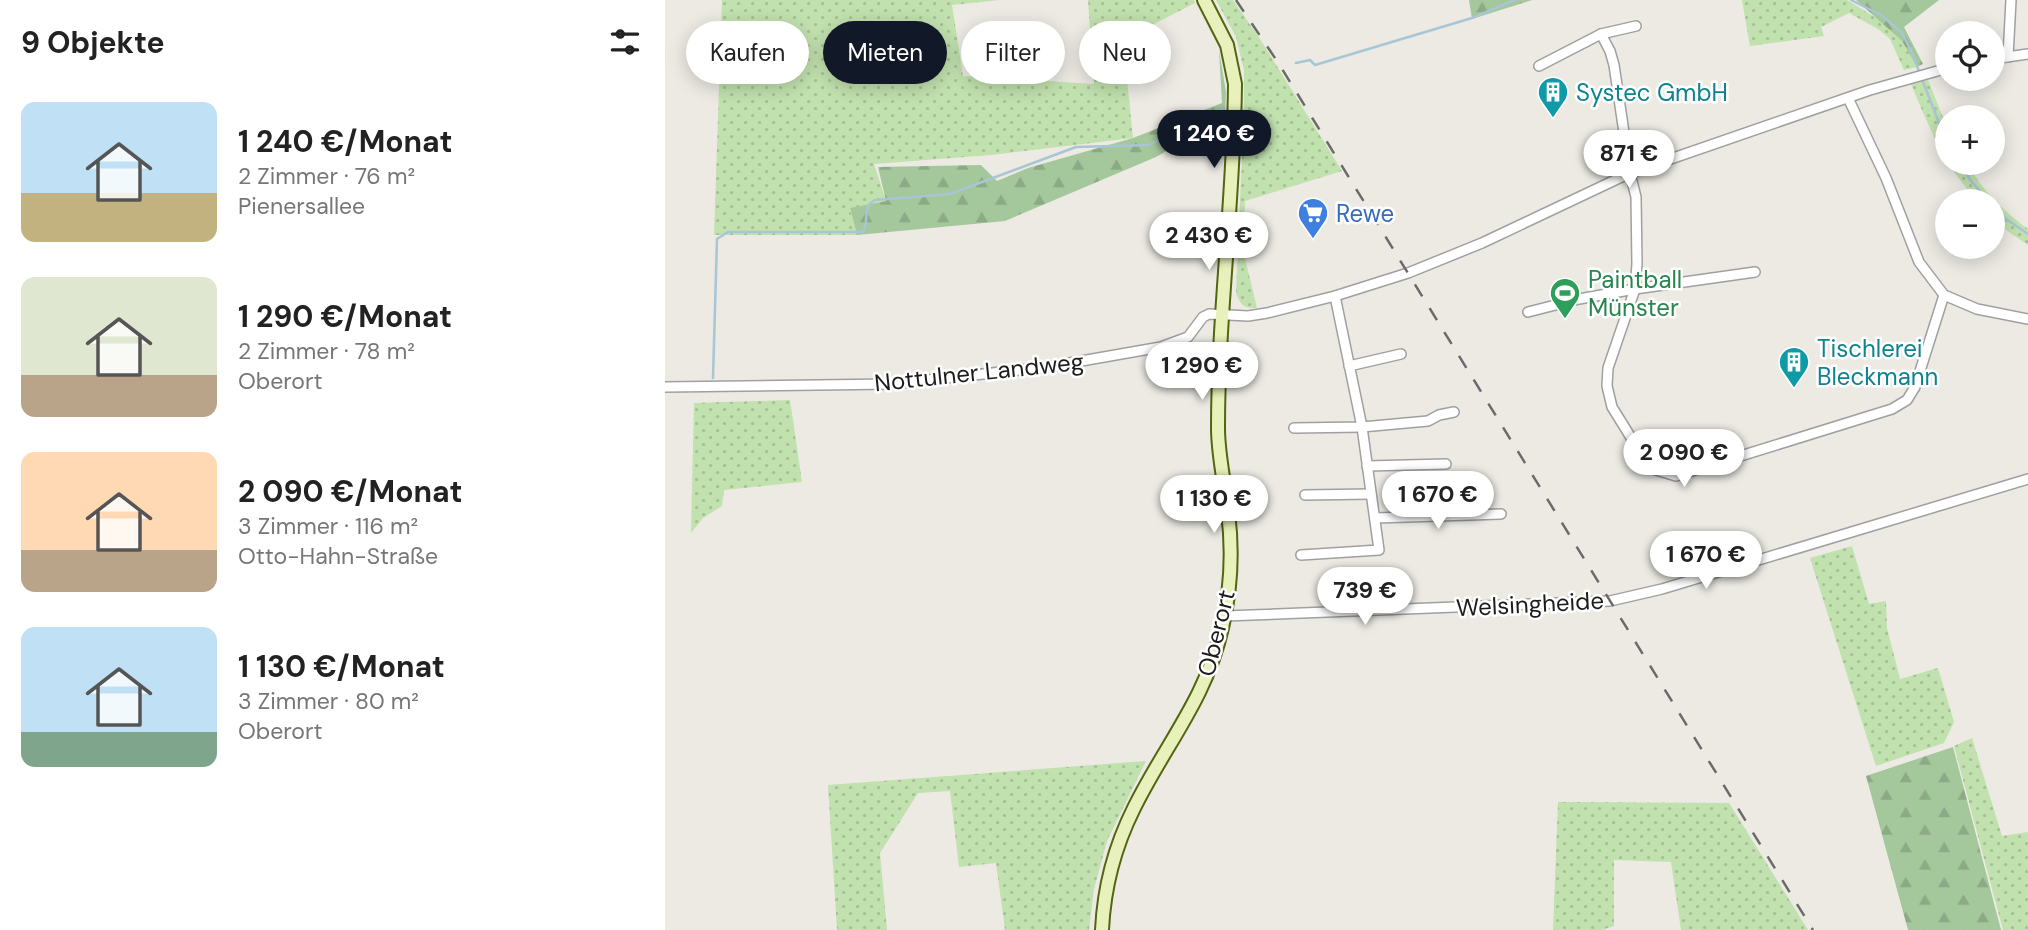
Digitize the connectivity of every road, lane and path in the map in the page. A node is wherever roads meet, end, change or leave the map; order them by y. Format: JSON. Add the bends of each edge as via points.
{"nodes":[{"id":1,"x":1204,"y":0,"type":"edge"},
{"id":2,"x":2011,"y":0,"type":"edge"},
{"id":3,"x":1636,"y":26,"type":"dead end"},
{"id":4,"x":1601,"y":34,"type":"junction"},
{"id":5,"x":2028,"y":54,"type":"edge"},
{"id":6,"x":2005,"y":57,"type":"edge"},
{"id":7,"x":2008,"y":57,"type":"junction"},
{"id":8,"x":1539,"y":66,"type":"dead end"},
{"id":9,"x":1935,"y":71,"type":"edge"},
{"id":10,"x":1848,"y":98,"type":"junction"},
{"id":11,"x":1630,"y":173,"type":"junction"},
{"id":12,"x":1755,"y":272,"type":"dead end"},
{"id":13,"x":1635,"y":289,"type":"junction"},
{"id":14,"x":1944,"y":295,"type":"junction"},
{"id":15,"x":1335,"y":296,"type":"junction"},
{"id":16,"x":1528,"y":312,"type":"dead end"},
{"id":17,"x":1223,"y":314,"type":"junction"},
{"id":18,"x":2028,"y":319,"type":"edge"},
{"id":19,"x":1401,"y":354,"type":"dead end"},
{"id":20,"x":1349,"y":366,"type":"junction"},
{"id":21,"x":665,"y":387,"type":"edge"},
{"id":22,"x":1454,"y":411,"type":"dead end"},
{"id":23,"x":1362,"y":427,"type":"junction"},
{"id":24,"x":1294,"y":428,"type":"dead end"},
{"id":25,"x":1446,"y":464,"type":"dead end"},
{"id":26,"x":1367,"y":466,"type":"junction"},
{"id":27,"x":2028,"y":479,"type":"edge"},
{"id":28,"x":1305,"y":495,"type":"dead end"},
{"id":29,"x":1371,"y":495,"type":"junction"},
{"id":30,"x":1501,"y":514,"type":"dead end"},
{"id":31,"x":1374,"y":518,"type":"junction"},
{"id":32,"x":1301,"y":555,"type":"dead end"},
{"id":33,"x":1225,"y":616,"type":"junction"},
{"id":34,"x":1102,"y":930,"type":"edge"}],
"edges":[{"from":1,"to":17,"type":"main road","name":"Oberort","via":[[1227,45],[1235,84]]},
{"from":2,"to":7,"type":"street"},
{"from":3,"to":4,"type":"street"},
{"from":4,"to":8,"type":"street"},
{"from":4,"to":11,"type":"street","via":[[1614,65]]},
{"from":5,"to":7,"type":"street"},
{"from":6,"to":7,"type":"street"},
{"from":9,"to":10,"type":"street","name":"Nottulner Landweg"},
{"from":10,"to":11,"type":"street","name":"Nottulner Landweg"},
{"from":10,"to":14,"type":"street","via":[[1919,262]]},
{"from":11,"to":13,"type":"street","via":[[1637,220]]},
{"from":11,"to":15,"type":"street","name":"Nottulner Landweg","via":[[1443,260]]},
{"from":12,"to":13,"type":"street"},
{"from":13,"to":14,"type":"street","via":[[1608,368],[1607,386],[1612,407],[1643,457],[1655,470],[1676,476],[1892,409],[1907,400]]},
{"from":13,"to":16,"type":"street"},
{"from":14,"to":18,"type":"street","via":[[1977,309]]},
{"from":15,"to":17,"type":"street","name":"Nottulner Landweg","via":[[1267,313]]},
{"from":15,"to":20,"type":"street"},
{"from":17,"to":21,"type":"street","name":"Nottulner Landweg","via":[[1203,317],[1188,337],[1177,342],[1047,367],[891,384]]},
{"from":17,"to":33,"type":"main road","name":"Oberort","via":[[1218,430],[1231,550]]},
{"from":19,"to":20,"type":"street"},
{"from":20,"to":23,"type":"street"},
{"from":22,"to":23,"type":"street","via":[[1429,421]]},
{"from":23,"to":24,"type":"street"},
{"from":23,"to":26,"type":"street"},
{"from":25,"to":26,"type":"street"},
{"from":26,"to":29,"type":"street"},
{"from":27,"to":33,"type":"street","name":"Welsingheide","via":[[1610,601]]},
{"from":28,"to":29,"type":"street"},
{"from":29,"to":31,"type":"street"},
{"from":30,"to":31,"type":"street"},
{"from":31,"to":32,"type":"street","via":[[1379,550]]},
{"from":33,"to":34,"type":"main road","name":"Oberort","via":[[1196,701],[1123,831],[1111,870]]}]}
